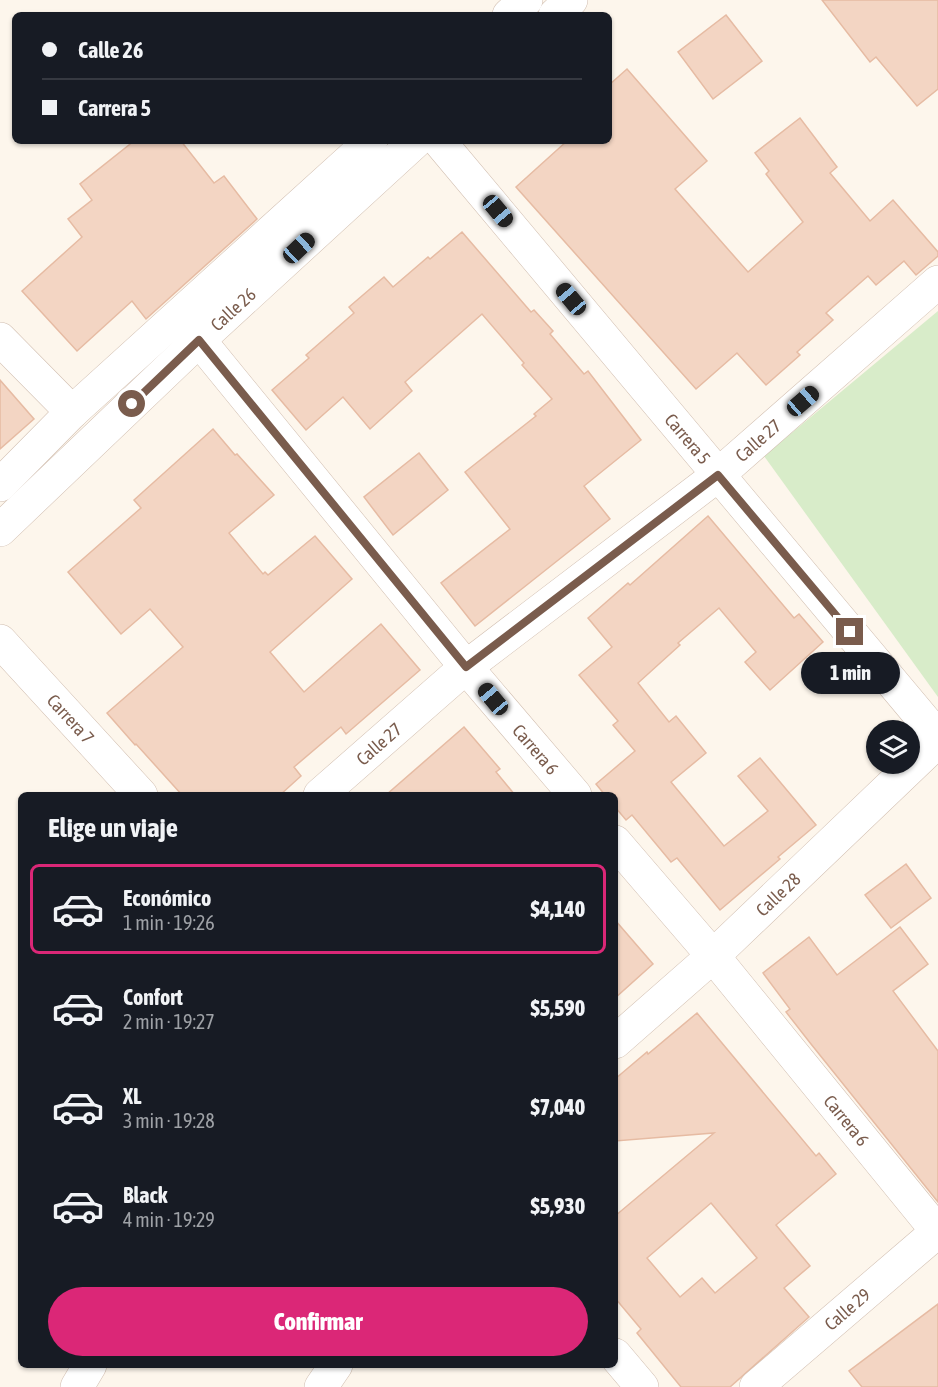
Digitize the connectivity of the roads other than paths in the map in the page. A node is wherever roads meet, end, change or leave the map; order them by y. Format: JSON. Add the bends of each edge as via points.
{"nodes":[{"id":1,"x":526,"y":0,"type":"edge"},
{"id":2,"x":571,"y":0,"type":"edge"},
{"id":3,"x":512,"y":12,"type":"edge"},
{"id":4,"x":558,"y":12,"type":"edge"},
{"id":5,"x":367,"y":144,"type":"edge"},
{"id":6,"x":413,"y":144,"type":"edge"},
{"id":7,"x":442,"y":144,"type":"edge"},
{"id":8,"x":938,"y":282,"type":"edge"},
{"id":9,"x":0,"y":339,"type":"edge"},
{"id":10,"x":199,"y":340,"type":"junction"},
{"id":11,"x":72,"y":412,"type":"junction"},
{"id":12,"x":718,"y":475,"type":"junction"},
{"id":13,"x":0,"y":485,"type":"edge"},
{"id":14,"x":0,"y":530,"type":"edge"},
{"id":15,"x":0,"y":641,"type":"edge"},
{"id":16,"x":466,"y":667,"type":"junction"},
{"id":17,"x":938,"y":739,"type":"edge"},
{"id":18,"x":138,"y":792,"type":"edge"},
{"id":19,"x":323,"y":792,"type":"edge"},
{"id":20,"x":572,"y":792,"type":"edge"},
{"id":21,"x":618,"y":845,"type":"edge"},
{"id":22,"x":713,"y":956,"type":"junction"},
{"id":23,"x":618,"y":1039,"type":"edge"},
{"id":24,"x":938,"y":1231,"type":"edge"},
{"id":25,"x":618,"y":1359,"type":"edge"},
{"id":26,"x":88,"y":1368,"type":"edge"},
{"id":27,"x":334,"y":1368,"type":"edge"},
{"id":28,"x":77,"y":1387,"type":"edge"},
{"id":29,"x":321,"y":1387,"type":"edge"},
{"id":30,"x":642,"y":1387,"type":"edge"},
{"id":31,"x":756,"y":1387,"type":"edge"}],
"edges":[{"from":1,"to":3,"type":"street"},
{"from":2,"to":4,"type":"street"},
{"from":5,"to":11,"type":"street","name":"Calle 26"},
{"from":6,"to":10,"type":"street","name":"Calle 26"},
{"from":7,"to":12,"type":"street","name":"Carrera 5"},
{"from":8,"to":12,"type":"street","name":"Calle 27"},
{"from":9,"to":11,"type":"street"},
{"from":10,"to":14,"type":"street","name":"Calle 26"},
{"from":10,"to":16,"type":"street","name":"Carrera 6"},
{"from":11,"to":13,"type":"street","name":"Calle 26"},
{"from":12,"to":16,"type":"street","name":"Calle 27"},
{"from":12,"to":17,"type":"street","name":"Carrera 5"},
{"from":15,"to":18,"type":"street","name":"Carrera 7"},
{"from":16,"to":19,"type":"street","name":"Calle 27"},
{"from":16,"to":20,"type":"street","name":"Carrera 6"},
{"from":17,"to":22,"type":"street","name":"Calle 28"},
{"from":21,"to":22,"type":"street","name":"Carrera 6"},
{"from":22,"to":23,"type":"street","name":"Calle 28"},
{"from":22,"to":24,"type":"street","name":"Carrera 6"},
{"from":24,"to":31,"type":"street","name":"Calle 29"},
{"from":25,"to":30,"type":"street"},
{"from":26,"to":28,"type":"street"},
{"from":27,"to":29,"type":"street"}]}
